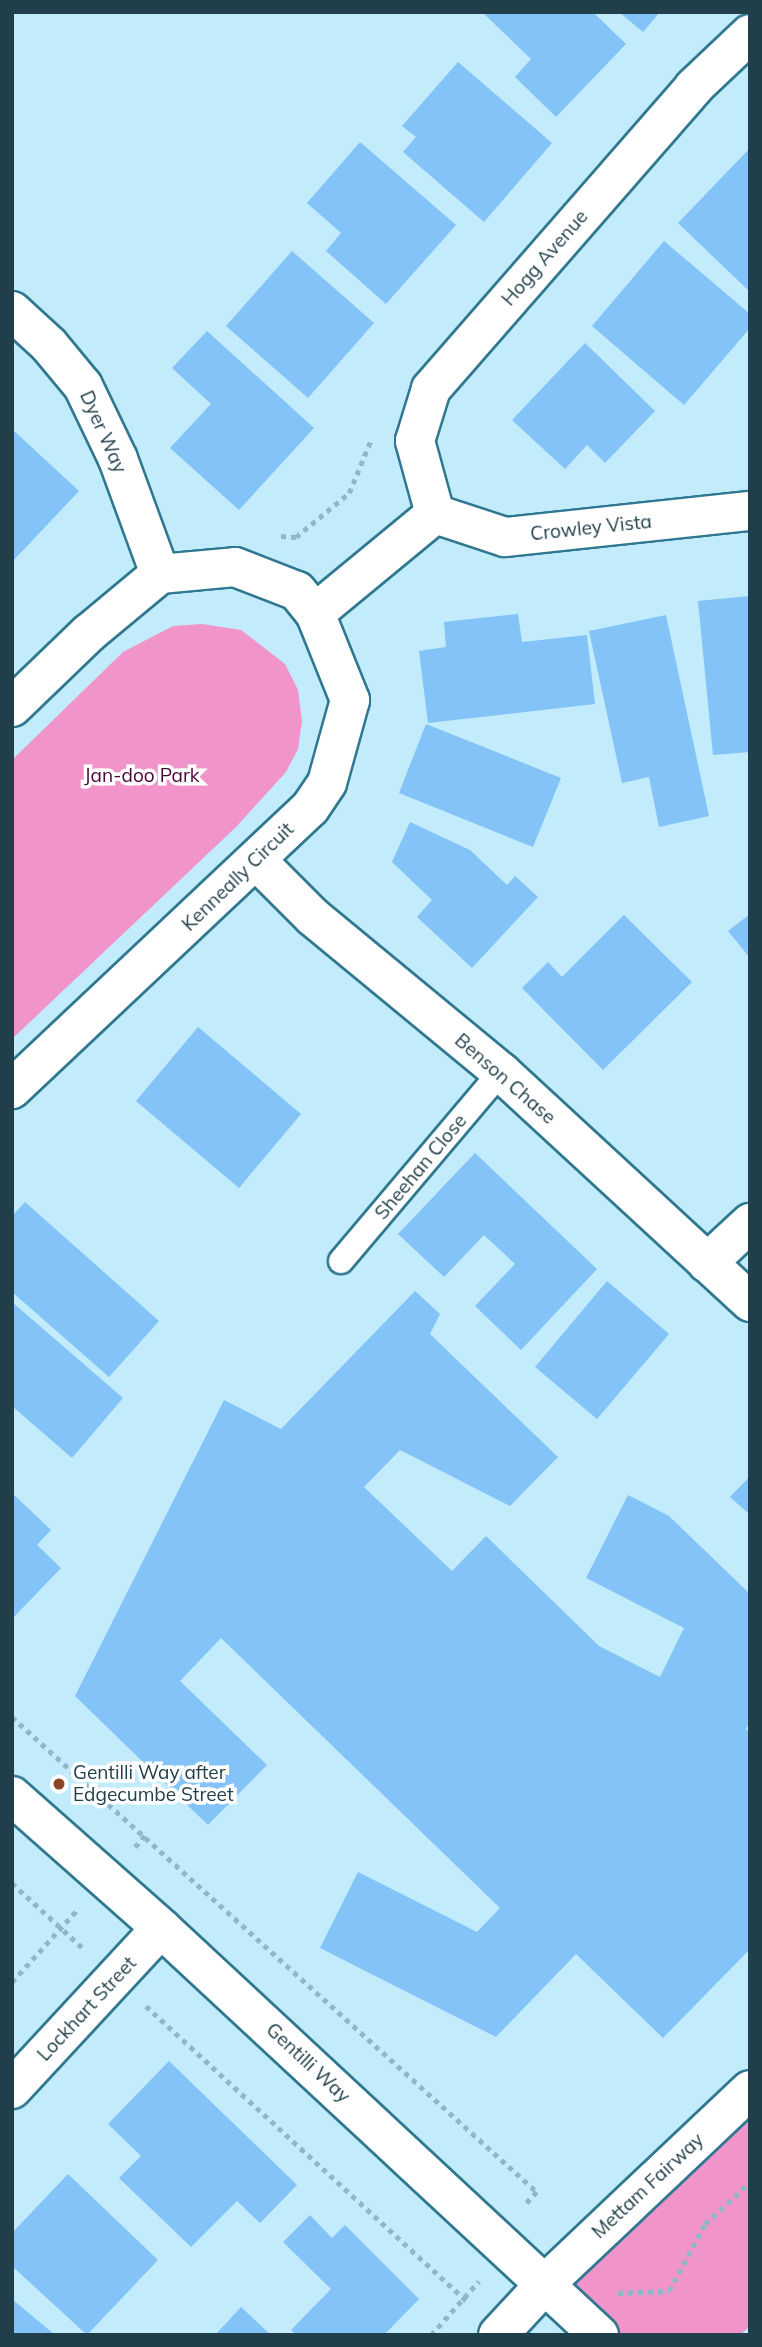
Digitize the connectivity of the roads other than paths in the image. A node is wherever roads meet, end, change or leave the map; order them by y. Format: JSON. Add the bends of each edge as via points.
{"nodes":[{"id":1,"x":750,"y":34,"type":"edge"},
{"id":2,"x":12,"y":311,"type":"edge"},
{"id":3,"x":750,"y":511,"type":"edge"},
{"id":4,"x":435,"y":514,"type":"junction"},
{"id":5,"x":160,"y":574,"type":"junction"},
{"id":6,"x":315,"y":613,"type":"junction"},
{"id":7,"x":12,"y":707,"type":"edge"},
{"id":8,"x":257,"y":861,"type":"junction"},
{"id":9,"x":501,"y":1072,"type":"junction"},
{"id":10,"x":12,"y":1089,"type":"edge"},
{"id":11,"x":750,"y":1223,"type":"edge"},
{"id":12,"x":341,"y":1261,"type":"dead end"},
{"id":13,"x":707,"y":1262,"type":"junction"},
{"id":14,"x":750,"y":1302,"type":"edge"},
{"id":15,"x":12,"y":1796,"type":"edge"},
{"id":16,"x":161,"y":1928,"type":"junction"},
{"id":17,"x":12,"y":2089,"type":"edge"},
{"id":18,"x":750,"y":2090,"type":"edge"},
{"id":19,"x":547,"y":2282,"type":"junction"},
{"id":20,"x":605,"y":2319,"type":"edge"},
{"id":21,"x":500,"y":2333,"type":"edge"}],
"edges":[{"from":1,"to":4,"type":"street","name":"Hogg Avenue","via":[[694,87],[431,389],[415,441]]},
{"from":2,"to":5,"type":"street","name":"Dyer Way","via":[[83,386],[118,459]]},
{"from":3,"to":4,"type":"street","name":"Crowley Vista","via":[[505,537]]},
{"from":4,"to":6,"type":"street"},
{"from":5,"to":6,"type":"street","name":"Kenneally Circuit","via":[[235,567],[297,591]]},
{"from":5,"to":7,"type":"street","via":[[89,633]]},
{"from":6,"to":8,"type":"street","name":"Kenneally Circuit","via":[[350,701],[339,750],[327,783],[310,808]]},
{"from":8,"to":9,"type":"street","name":"Benson Chase","via":[[313,916]]},
{"from":8,"to":10,"type":"street","name":"Kenneally Circuit"},
{"from":9,"to":12,"type":"lane","name":"Sheehan Close"},
{"from":9,"to":13,"type":"street","name":"Benson Chase"},
{"from":11,"to":13,"type":"street"},
{"from":13,"to":14,"type":"street","name":"Benson Chase"},
{"from":15,"to":16,"type":"street","name":"Gentilli Way"},
{"from":16,"to":17,"type":"street","name":"Lockhart Street"},
{"from":16,"to":19,"type":"street","name":"Gentilli Way"},
{"from":18,"to":19,"type":"street","name":"Mettam Fairway"},
{"from":19,"to":20,"type":"street","name":"Gentilli Way"},
{"from":19,"to":21,"type":"street","name":"Mettam Fairway"}]}
